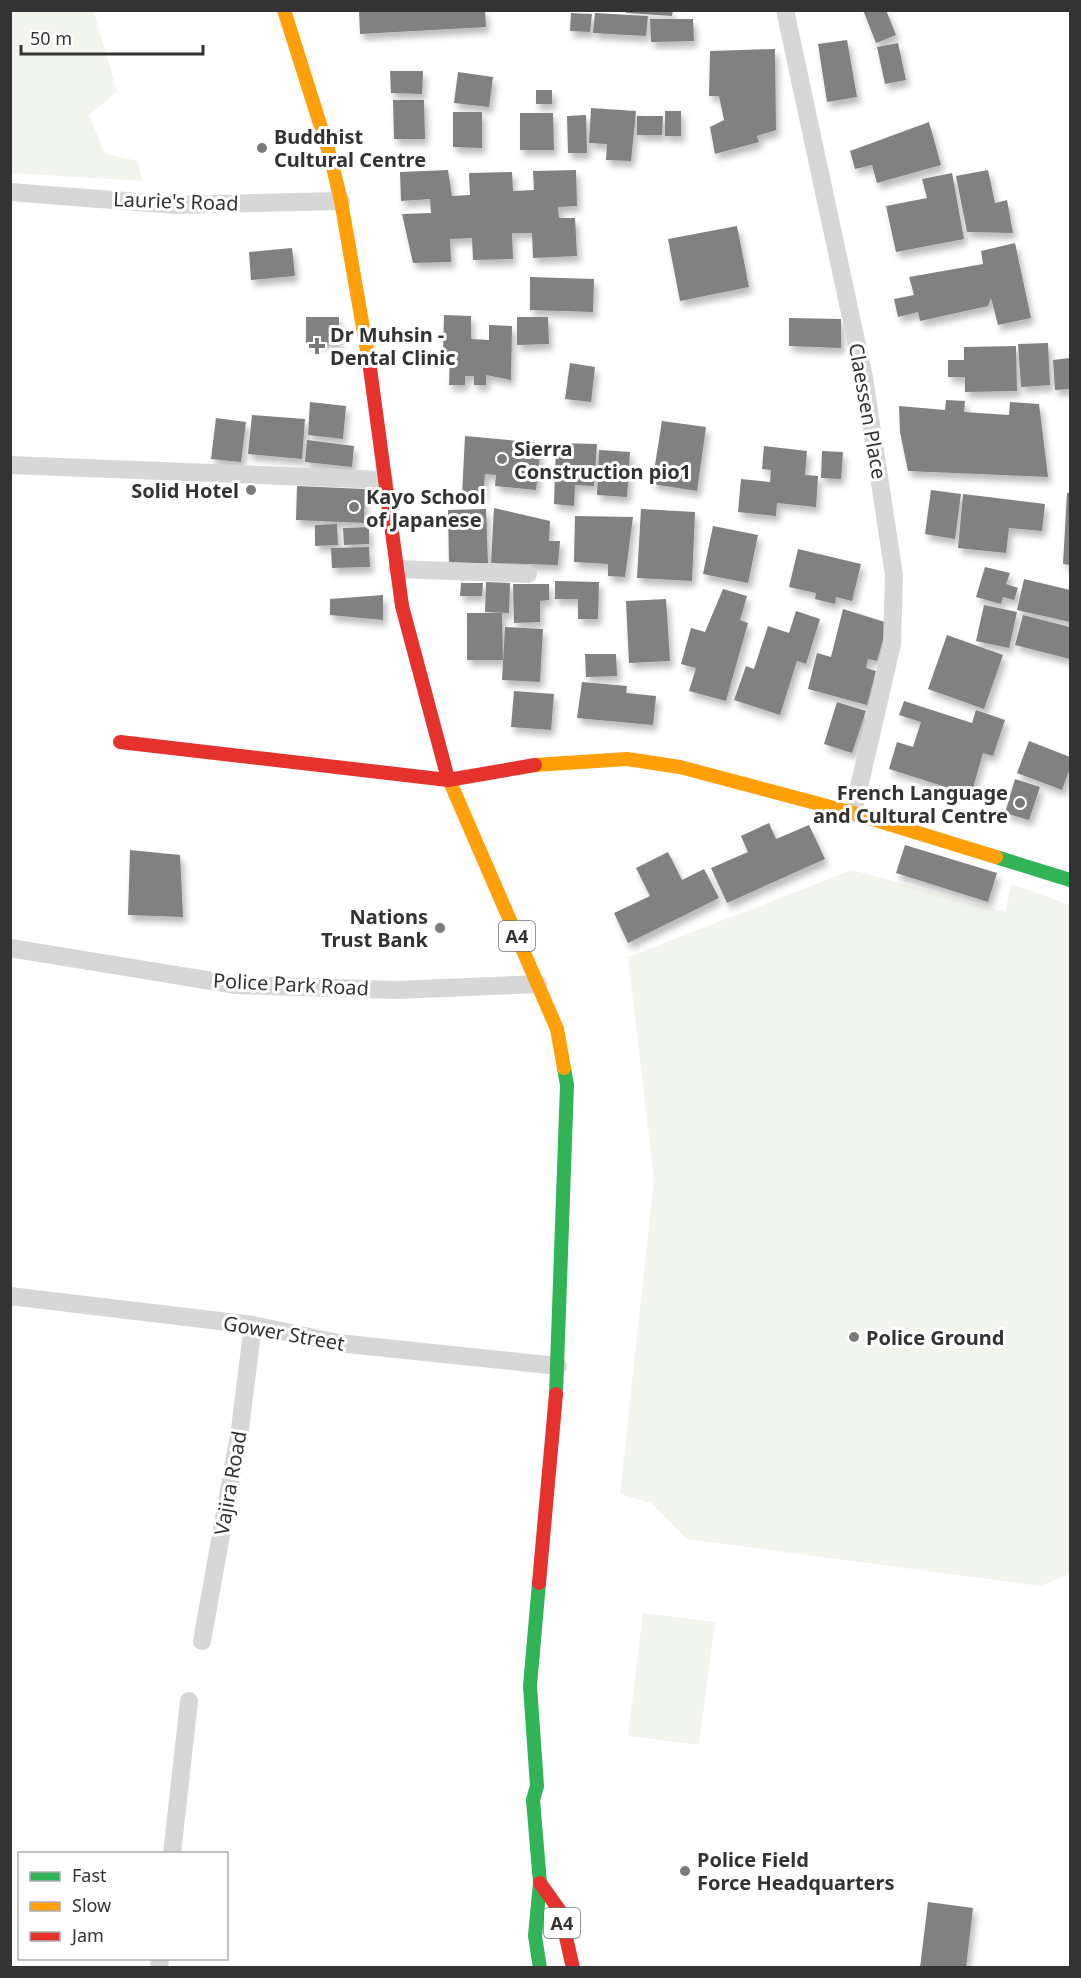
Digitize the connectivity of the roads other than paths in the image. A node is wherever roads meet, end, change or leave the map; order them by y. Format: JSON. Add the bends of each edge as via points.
{"nodes":[{"id":1,"x":284,"y":10,"type":"edge"},
{"id":2,"x":785,"y":10,"type":"edge"},
{"id":3,"x":10,"y":192,"type":"edge"},
{"id":4,"x":341,"y":201,"type":"junction"},
{"id":5,"x":10,"y":465,"type":"edge"},
{"id":6,"x":384,"y":480,"type":"junction"},
{"id":7,"x":397,"y":569,"type":"junction"},
{"id":8,"x":528,"y":574,"type":"dead end"},
{"id":9,"x":120,"y":742,"type":"dead end"},
{"id":10,"x":448,"y":780,"type":"junction"},
{"id":11,"x":853,"y":813,"type":"junction"},
{"id":12,"x":1071,"y":880,"type":"edge"},
{"id":13,"x":10,"y":948,"type":"edge"},
{"id":14,"x":538,"y":984,"type":"junction"},
{"id":15,"x":10,"y":1296,"type":"edge"},
{"id":16,"x":253,"y":1325,"type":"junction"},
{"id":17,"x":558,"y":1366,"type":"junction"},
{"id":18,"x":202,"y":1641,"type":"dead end"},
{"id":19,"x":189,"y":1701,"type":"dead end"},
{"id":20,"x":172,"y":1852,"type":"edge"},
{"id":21,"x":540,"y":1883,"type":"junction"},
{"id":22,"x":540,"y":1968,"type":"edge"},
{"id":23,"x":573,"y":1968,"type":"edge"}],
"edges":[{"from":1,"to":4,"type":"main road","number":"A4"},
{"from":2,"to":11,"type":"street","name":"Claessen Place","via":[[864,378],[894,575],[892,644]]},
{"from":3,"to":4,"type":"street","name":"Laurie's Road","via":[[176,205]]},
{"from":4,"to":6,"type":"main road","number":"A4","via":[[375,395]]},
{"from":5,"to":6,"type":"street"},
{"from":6,"to":7,"type":"main road","number":"A4"},
{"from":7,"to":8,"type":"street"},
{"from":7,"to":10,"type":"main road","number":"A4","via":[[402,606]]},
{"from":9,"to":10,"type":"main road"},
{"from":10,"to":11,"type":"main road","via":[[548,763],[627,759],[680,767]]},
{"from":10,"to":14,"type":"main road","number":"A4"},
{"from":11,"to":12,"type":"main road"},
{"from":13,"to":14,"type":"street","name":"Police Park Road","via":[[236,985],[396,990]]},
{"from":14,"to":17,"type":"main road","number":"A4","via":[[557,1029],[567,1085]]},
{"from":15,"to":16,"type":"street","name":"Gower Street"},
{"from":16,"to":17,"type":"street","name":"Gower Street","via":[[338,1343]]},
{"from":16,"to":18,"type":"street","name":"Vajira Road","via":[[240,1430]]},
{"from":17,"to":21,"type":"main road","number":"A4","via":[[530,1686]]},
{"from":19,"to":20,"type":"street"},
{"from":21,"to":22,"type":"main road","number":"A4","via":[[535,1936]]},
{"from":21,"to":23,"type":"main road","number":"A4","via":[[560,1911]]}]}
